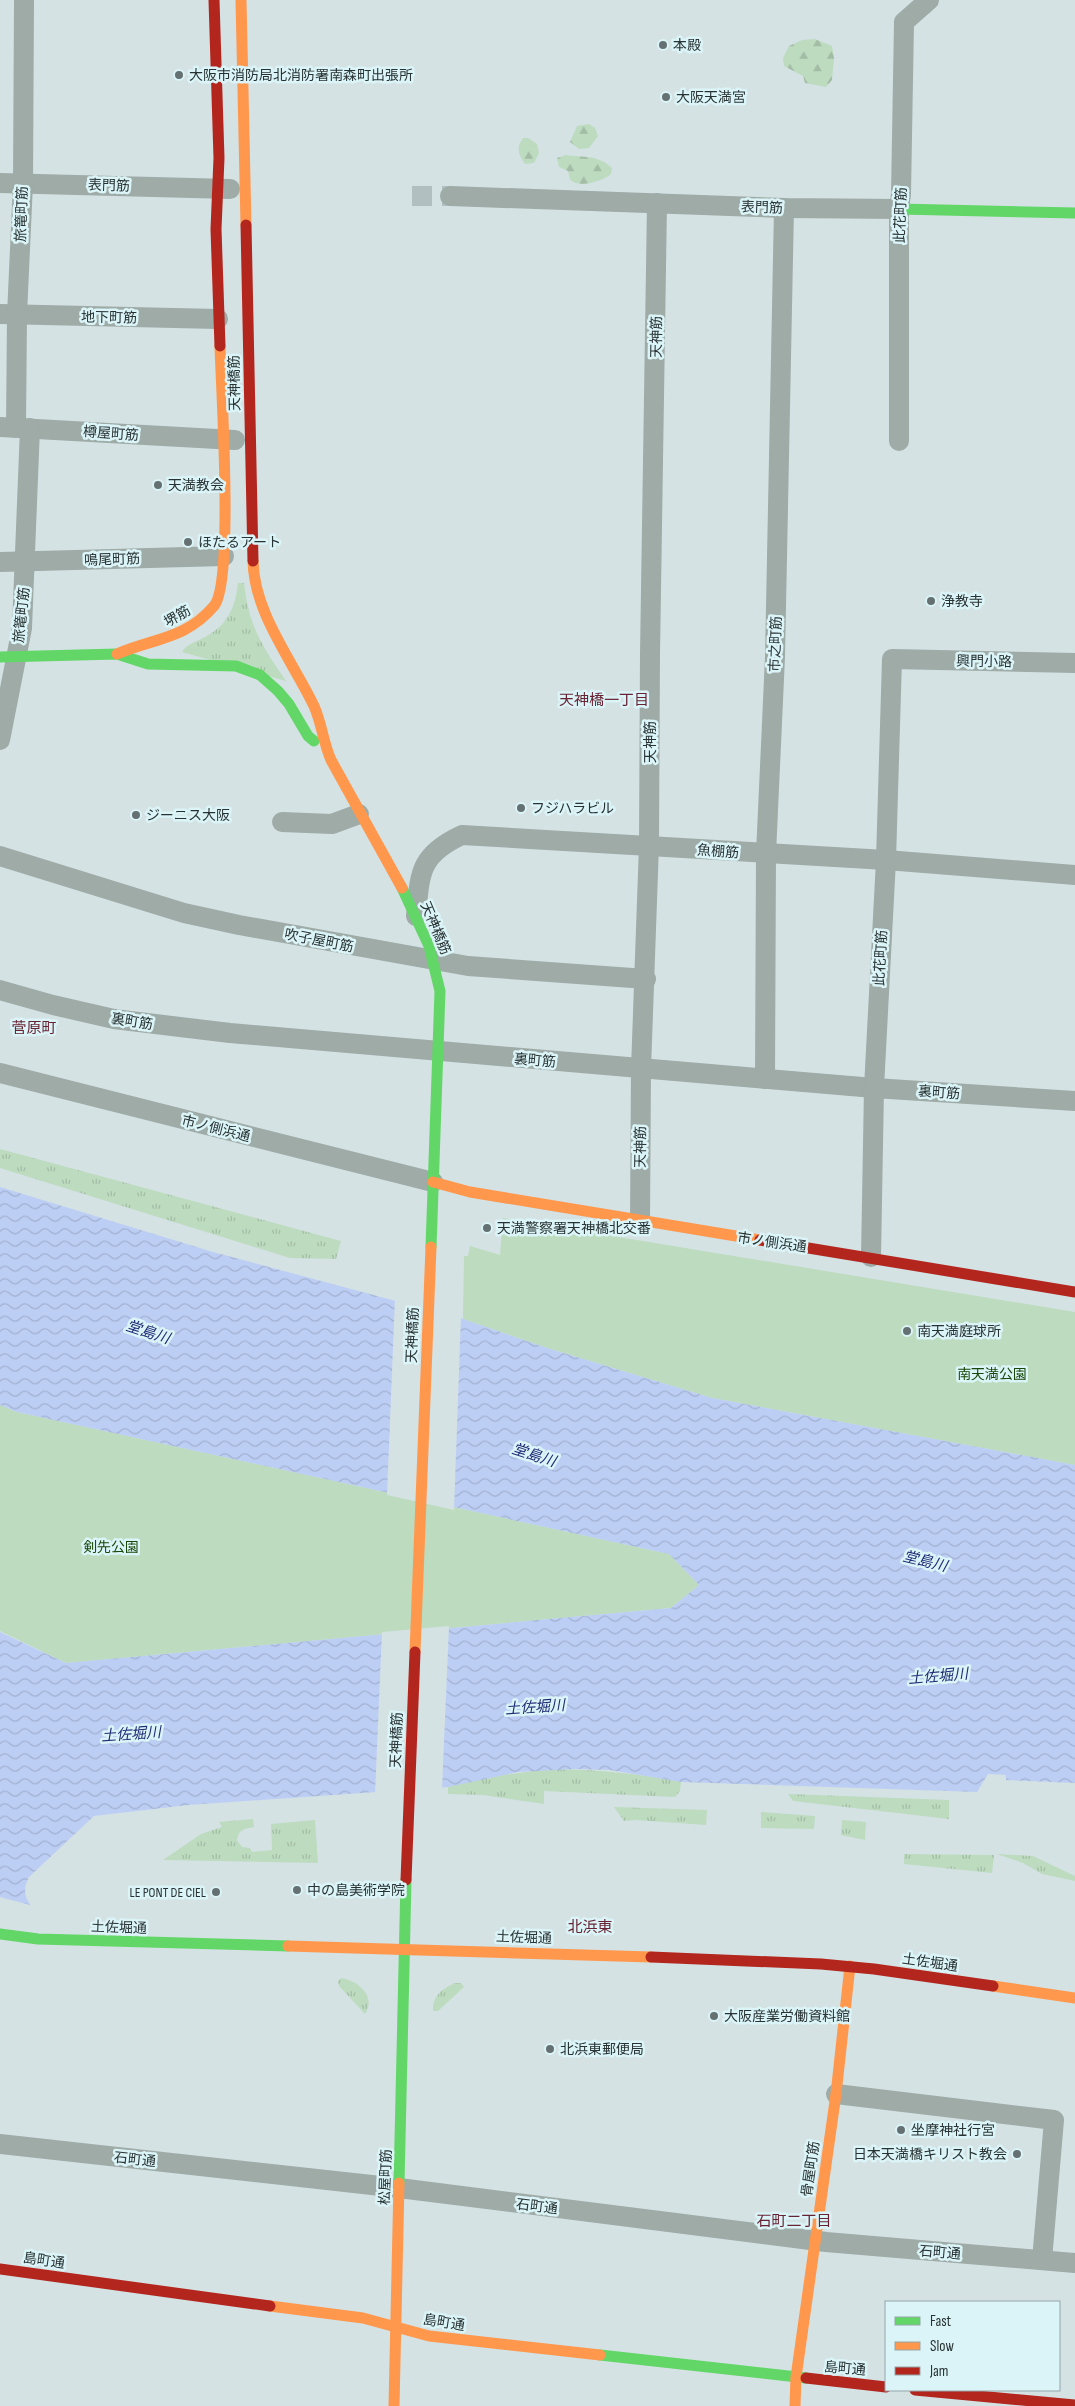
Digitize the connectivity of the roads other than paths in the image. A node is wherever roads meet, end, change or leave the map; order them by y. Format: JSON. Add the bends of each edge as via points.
{"nodes":[{"id":1,"x":24,"y":0,"type":"edge"},
{"id":2,"x":214,"y":0,"type":"edge"},
{"id":3,"x":241,"y":0,"type":"edge"},
{"id":4,"x":929,"y":0,"type":"edge"},
{"id":5,"x":0,"y":183,"type":"edge"},
{"id":6,"x":23,"y":183,"type":"junction"},
{"id":7,"x":218,"y":188,"type":"junction"},
{"id":8,"x":244,"y":190,"type":"junction"},
{"id":9,"x":450,"y":196,"type":"tunnel mouth"},
{"id":10,"x":657,"y":203,"type":"junction"},
{"id":11,"x":784,"y":208,"type":"junction"},
{"id":12,"x":899,"y":209,"type":"junction"},
{"id":13,"x":1075,"y":213,"type":"edge"},
{"id":14,"x":8,"y":314,"type":"edge"},
{"id":15,"x":218,"y":319,"type":"junction"},
{"id":16,"x":15,"y":428,"type":"edge"},
{"id":17,"x":222,"y":440,"type":"junction"},
{"id":18,"x":249,"y":440,"type":"junction"},
{"id":19,"x":899,"y":441,"type":"dead end"},
{"id":20,"x":0,"y":562,"type":"edge"},
{"id":21,"x":26,"y":562,"type":"junction"},
{"id":22,"x":224,"y":564,"type":"junction"},
{"id":23,"x":117,"y":654,"type":"junction"},
{"id":24,"x":8,"y":657,"type":"edge"},
{"id":25,"x":892,"y":660,"type":"joint"},
{"id":26,"x":1075,"y":663,"type":"edge"},
{"id":27,"x":236,"y":666,"type":"joint"},
{"id":28,"x":0,"y":740,"type":"edge"},
{"id":29,"x":326,"y":750,"type":"junction"},
{"id":30,"x":358,"y":814,"type":"junction"},
{"id":31,"x":282,"y":822,"type":"dead end"},
{"id":32,"x":650,"y":845,"type":"junction"},
{"id":33,"x":766,"y":854,"type":"junction"},
{"id":34,"x":0,"y":856,"type":"edge"},
{"id":35,"x":886,"y":860,"type":"junction"},
{"id":36,"x":1075,"y":875,"type":"edge"},
{"id":37,"x":416,"y":916,"type":"junction"},
{"id":38,"x":435,"y":961,"type":"junction"},
{"id":39,"x":646,"y":979,"type":"junction"},
{"id":40,"x":0,"y":990,"type":"edge"},
{"id":41,"x":438,"y":1051,"type":"junction"},
{"id":42,"x":641,"y":1069,"type":"junction"},
{"id":43,"x":0,"y":1073,"type":"edge"},
{"id":44,"x":765,"y":1079,"type":"junction"},
{"id":45,"x":874,"y":1088,"type":"junction"},
{"id":46,"x":1075,"y":1101,"type":"edge"},
{"id":47,"x":433,"y":1182,"type":"junction"},
{"id":48,"x":640,"y":1221,"type":"junction"},
{"id":49,"x":871,"y":1257,"type":"junction"},
{"id":50,"x":1075,"y":1292,"type":"edge"},
{"id":51,"x":0,"y":1935,"type":"edge"},
{"id":52,"x":404,"y":1948,"type":"junction"},
{"id":53,"x":850,"y":1966,"type":"junction"},
{"id":54,"x":1075,"y":1998,"type":"edge"},
{"id":55,"x":836,"y":2094,"type":"junction"},
{"id":56,"x":0,"y":2144,"type":"edge"},
{"id":57,"x":400,"y":2188,"type":"junction"},
{"id":58,"x":815,"y":2240,"type":"junction"},
{"id":59,"x":1042,"y":2260,"type":"junction"},
{"id":60,"x":1075,"y":2263,"type":"edge"},
{"id":61,"x":0,"y":2269,"type":"edge"},
{"id":62,"x":395,"y":2327,"type":"junction"},
{"id":63,"x":796,"y":2377,"type":"junction"},
{"id":64,"x":885,"y":2387,"type":"edge"},
{"id":65,"x":926,"y":2391,"type":"edge"},
{"id":66,"x":1075,"y":2405,"type":"edge"},
{"id":67,"x":394,"y":2406,"type":"edge"},
{"id":68,"x":795,"y":2406,"type":"edge"}],
"edges":[{"from":1,"to":6,"type":"street","name":"旅篭町筋"},
{"from":2,"to":7,"type":"street","name":"天神橋筋"},
{"from":3,"to":8,"type":"street","name":"天神橋筋"},
{"from":4,"to":12,"type":"street","name":"此花町筋","via":[[904,22]]},
{"from":5,"to":6,"type":"street","name":"表門筋"},
{"from":6,"to":7,"type":"street","name":"表門筋"},
{"from":6,"to":14,"type":"street","name":"旅篭町筋"},
{"from":7,"to":8,"type":"street","name":"表門筋"},
{"from":7,"to":15,"type":"street","name":"天神橋筋"},
{"from":8,"to":18,"type":"street","name":"天神橋筋"},
{"from":9,"to":10,"type":"street","name":"表門筋"},
{"from":10,"to":11,"type":"street","name":"表門筋"},
{"from":10,"to":32,"type":"street","name":"天神筋"},
{"from":11,"to":12,"type":"street","name":"表門筋"},
{"from":11,"to":33,"type":"street","name":"市之町筋","via":[[775,657]]},
{"from":12,"to":13,"type":"street","name":"表門筋"},
{"from":12,"to":19,"type":"street","name":"此花町筋"},
{"from":14,"to":15,"type":"street","name":"地下町筋"},
{"from":14,"to":16,"type":"street","name":"旅篭町筋"},
{"from":15,"to":17,"type":"street","name":"天神橋筋"},
{"from":16,"to":17,"type":"street","name":"樽屋町筋"},
{"from":16,"to":21,"type":"street","name":"旅篭町筋"},
{"from":17,"to":18,"type":"street","name":"樽屋町筋"},
{"from":17,"to":22,"type":"street","name":"天神橋筋"},
{"from":18,"to":29,"type":"street","name":"天神橋筋","via":[[253,569],[260,599],[322,726]]},
{"from":20,"to":21,"type":"street","name":"鳴尾町筋"},
{"from":21,"to":22,"type":"street","name":"鳴尾町筋"},
{"from":21,"to":24,"type":"street","name":"旅篭町筋","via":[[22,624]]},
{"from":22,"to":23,"type":"street","name":"堺筋","via":[[221,590],[215,605],[205,616],[173,636]]},
{"from":23,"to":24,"type":"street","name":"堺筋"},
{"from":23,"to":27,"type":"street","name":"堺筋","via":[[148,664]]},
{"from":24,"to":28,"type":"street","name":"旅篭町筋"},
{"from":25,"to":26,"type":"street","name":"興門小路"},
{"from":25,"to":35,"type":"street","name":"此花町筋"},
{"from":27,"to":29,"type":"street","name":"天神橋筋","via":[[260,675],[269,683],[289,704],[308,736]]},
{"from":29,"to":30,"type":"street","name":"天神橋筋"},
{"from":30,"to":31,"type":"street","via":[[332,824]]},
{"from":30,"to":37,"type":"street","name":"天神橋筋"},
{"from":32,"to":33,"type":"street","name":"魚棚筋"},
{"from":32,"to":37,"type":"street","name":"魚棚筋","via":[[462,835],[445,842],[421,871]]},
{"from":32,"to":39,"type":"street","name":"天神筋"},
{"from":33,"to":35,"type":"street","name":"魚棚筋"},
{"from":33,"to":44,"type":"street","name":"市之町筋"},
{"from":34,"to":38,"type":"street","name":"吹子屋町筋","via":[[184,913]]},
{"from":35,"to":36,"type":"street","name":"魚棚筋"},
{"from":35,"to":45,"type":"street","name":"此花町筋"},
{"from":37,"to":38,"type":"street","name":"天神橋筋"},
{"from":38,"to":39,"type":"street","name":"吹子屋町筋"},
{"from":38,"to":41,"type":"street","name":"天神橋筋","via":[[440,991]]},
{"from":39,"to":42,"type":"street","name":"天神筋"},
{"from":40,"to":41,"type":"street","name":"裏町筋","via":[[114,1019]]},
{"from":41,"to":42,"type":"street","name":"裏町筋"},
{"from":41,"to":47,"type":"street","name":"天神橋筋"},
{"from":42,"to":44,"type":"street","name":"裏町筋"},
{"from":42,"to":48,"type":"street","name":"天神筋"},
{"from":43,"to":47,"type":"street","name":"市ノ側浜通"},
{"from":44,"to":45,"type":"street","name":"裏町筋"},
{"from":45,"to":46,"type":"street","name":"裏町筋"},
{"from":45,"to":49,"type":"street","name":"此花町筋"},
{"from":47,"to":48,"type":"street","name":"市ノ側浜通","via":[[470,1192]]},
{"from":47,"to":52,"type":"street","name":"天神橋筋","bridge":true},
{"from":48,"to":49,"type":"street","name":"市ノ側浜通"},
{"from":49,"to":50,"type":"street","name":"市ノ側浜通"},
{"from":51,"to":52,"type":"street","name":"土佐堀通"},
{"from":52,"to":53,"type":"street","name":"土佐堀通"},
{"from":52,"to":57,"type":"street","name":"松屋町筋"},
{"from":53,"to":54,"type":"street","name":"土佐堀通"},
{"from":53,"to":55,"type":"street","name":"骨屋町筋"},
{"from":55,"to":58,"type":"street","name":"骨屋町筋"},
{"from":55,"to":59,"type":"street","via":[[1054,2120]]},
{"from":56,"to":57,"type":"street","name":"石町通"},
{"from":57,"to":58,"type":"street","name":"石町通"},
{"from":57,"to":62,"type":"street","name":"松屋町筋"},
{"from":58,"to":59,"type":"street","name":"石町通"},
{"from":58,"to":63,"type":"street","name":"骨屋町筋"},
{"from":59,"to":60,"type":"street","name":"石町通"},
{"from":61,"to":62,"type":"street","name":"島町通","via":[[363,2318]]},
{"from":62,"to":63,"type":"street","name":"島町通","via":[[429,2336]]},
{"from":62,"to":67,"type":"street","name":"松屋町筋"},
{"from":63,"to":64,"type":"street","name":"島町通"},
{"from":63,"to":68,"type":"street","name":"骨屋町筋"},
{"from":65,"to":66,"type":"street"}]}
